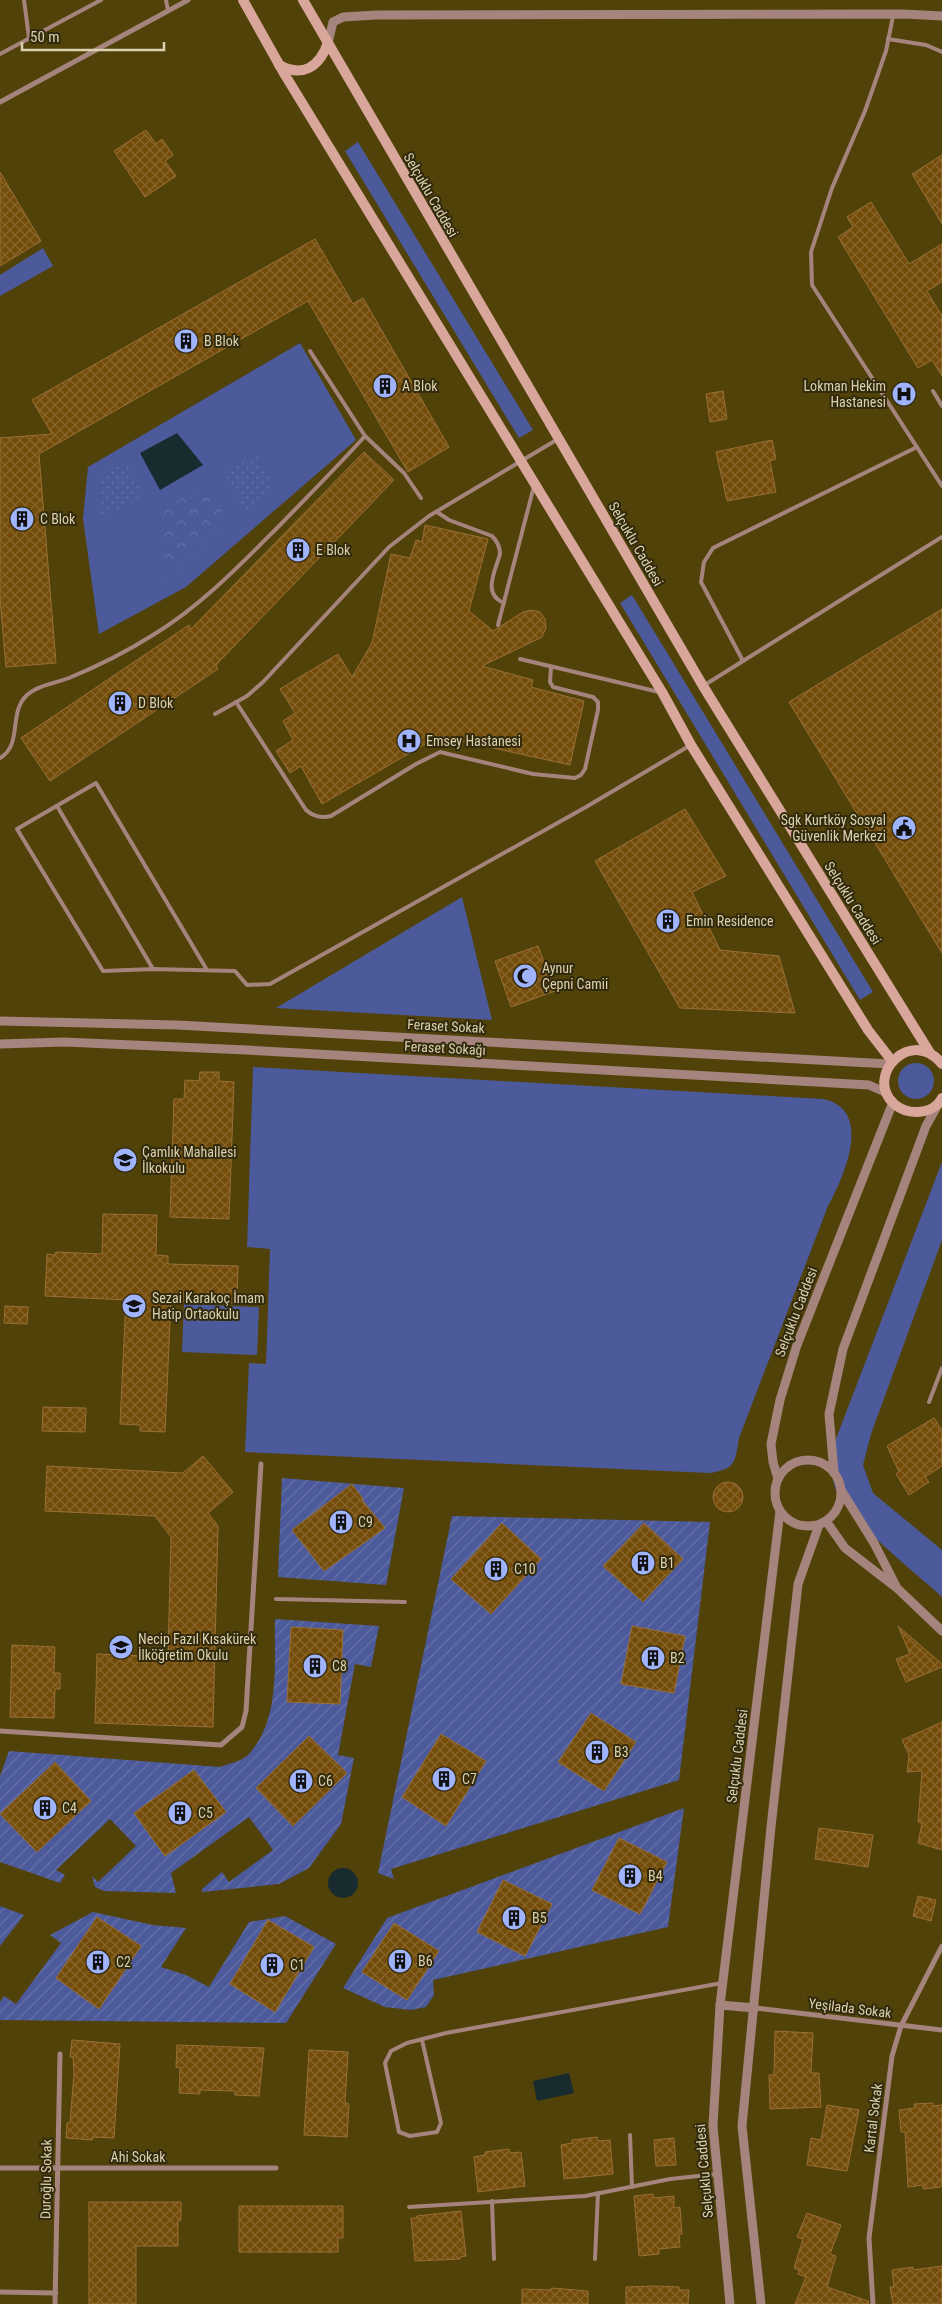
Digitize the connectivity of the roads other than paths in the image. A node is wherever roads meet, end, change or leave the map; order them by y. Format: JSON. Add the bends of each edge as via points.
{"nodes":[{"id":1,"x":24,"y":0,"type":"edge"},
{"id":2,"x":101,"y":0,"type":"edge"},
{"id":3,"x":166,"y":0,"type":"edge"},
{"id":4,"x":188,"y":0,"type":"edge"},
{"id":5,"x":243,"y":0,"type":"edge"},
{"id":6,"x":303,"y":0,"type":"edge"},
{"id":7,"x":168,"y":11,"type":"junction"},
{"id":8,"x":893,"y":14,"type":"junction"},
{"id":9,"x":942,"y":16,"type":"edge"},
{"id":10,"x":29,"y":38,"type":"junction"},
{"id":11,"x":888,"y":39,"type":"junction"},
{"id":12,"x":328,"y":43,"type":"junction"},
{"id":13,"x":942,"y":52,"type":"edge"},
{"id":14,"x":0,"y":54,"type":"edge"},
{"id":15,"x":279,"y":64,"type":"junction"},
{"id":16,"x":0,"y":102,"type":"edge"},
{"id":17,"x":310,"y":351,"type":"dead end"},
{"id":18,"x":933,"y":391,"type":"dead end"},
{"id":19,"x":942,"y":406,"type":"edge"},
{"id":20,"x":365,"y":436,"type":"junction"},
{"id":21,"x":558,"y":439,"type":"junction"},
{"id":22,"x":917,"y":447,"type":"junction"},
{"id":23,"x":520,"y":460,"type":"junction"},
{"id":24,"x":535,"y":484,"type":"junction"},
{"id":25,"x":942,"y":486,"type":"edge"},
{"id":26,"x":421,"y":498,"type":"dead end"},
{"id":27,"x":436,"y":512,"type":"junction"},
{"id":28,"x":942,"y":537,"type":"edge"},
{"id":29,"x":504,"y":604,"type":"junction"},
{"id":30,"x":498,"y":625,"type":"dead end"},
{"id":31,"x":520,"y":659,"type":"dead end"},
{"id":32,"x":743,"y":661,"type":"junction"},
{"id":33,"x":551,"y":668,"type":"junction"},
{"id":34,"x":703,"y":686,"type":"junction"},
{"id":35,"x":662,"y":692,"type":"junction"},
{"id":36,"x":236,"y":702,"type":"junction"},
{"id":37,"x":215,"y":714,"type":"dead end"},
{"id":38,"x":691,"y":745,"type":"junction"},
{"id":39,"x":0,"y":758,"type":"edge"},
{"id":40,"x":57,"y":806,"type":"junction"},
{"id":41,"x":154,"y":969,"type":"junction"},
{"id":42,"x":207,"y":970,"type":"junction"},
{"id":43,"x":0,"y":1021,"type":"edge"},
{"id":44,"x":0,"y":1044,"type":"edge"},
{"id":45,"x":938,"y":1058,"type":"edge"},
{"id":46,"x":891,"y":1063,"type":"junction"},
{"id":47,"x":890,"y":1098,"type":"junction"},
{"id":48,"x":941,"y":1100,"type":"edge"},
{"id":49,"x":942,"y":1368,"type":"edge"},
{"id":50,"x":929,"y":1402,"type":"dead end"},
{"id":51,"x":261,"y":1464,"type":"dead end"},
{"id":52,"x":834,"y":1473,"type":"junction"},
{"id":53,"x":778,"y":1479,"type":"junction"},
{"id":54,"x":841,"y":1490,"type":"junction"},
{"id":55,"x":780,"y":1511,"type":"junction"},
{"id":56,"x":822,"y":1523,"type":"junction"},
{"id":57,"x":898,"y":1588,"type":"junction"},
{"id":58,"x":276,"y":1599,"type":"dead end"},
{"id":59,"x":405,"y":1602,"type":"dead end"},
{"id":60,"x":942,"y":1632,"type":"edge"},
{"id":61,"x":0,"y":1731,"type":"edge"},
{"id":62,"x":942,"y":1946,"type":"edge"},
{"id":63,"x":722,"y":1982,"type":"junction"},
{"id":64,"x":720,"y":2005,"type":"junction"},
{"id":65,"x":755,"y":2008,"type":"junction"},
{"id":66,"x":901,"y":2026,"type":"junction"},
{"id":67,"x":942,"y":2030,"type":"edge"},
{"id":68,"x":422,"y":2040,"type":"junction"},
{"id":69,"x":60,"y":2054,"type":"dead end"},
{"id":70,"x":630,"y":2135,"type":"dead end"},
{"id":71,"x":0,"y":2168,"type":"edge"},
{"id":72,"x":58,"y":2168,"type":"junction"},
{"id":73,"x":276,"y":2168,"type":"dead end"},
{"id":74,"x":718,"y":2174,"type":"junction"},
{"id":75,"x":632,"y":2187,"type":"junction"},
{"id":76,"x":598,"y":2193,"type":"junction"},
{"id":77,"x":492,"y":2202,"type":"junction"},
{"id":78,"x":408,"y":2207,"type":"dead end"},
{"id":79,"x":494,"y":2258,"type":"dead end"},
{"id":80,"x":595,"y":2259,"type":"dead end"},
{"id":81,"x":0,"y":2292,"type":"edge"},
{"id":82,"x":56,"y":2293,"type":"junction"},
{"id":83,"x":55,"y":2304,"type":"edge"},
{"id":84,"x":730,"y":2304,"type":"edge"},
{"id":85,"x":761,"y":2304,"type":"edge"},
{"id":86,"x":873,"y":2304,"type":"edge"}],
"edges":[{"from":1,"to":10,"type":"lane"},
{"from":2,"to":10,"type":"lane"},
{"from":3,"to":7,"type":"lane"},
{"from":4,"to":7,"type":"street"},
{"from":5,"to":15,"type":"main road"},
{"from":6,"to":12,"type":"main road","name":"Selçuklu Caddesi"},
{"from":7,"to":16,"type":"street"},
{"from":8,"to":9,"type":"street"},
{"from":8,"to":11,"type":"lane"},
{"from":8,"to":12,"type":"street","via":[[376,15],[343,17],[333,22]]},
{"from":10,"to":14,"type":"lane"},
{"from":11,"to":13,"type":"lane","via":[[926,45]]},
{"from":11,"to":22,"type":"lane","via":[[865,111],[832,188],[811,252],[811,272],[812,284]]},
{"from":12,"to":15,"type":"main road","via":[[321,58],[311,67],[295,71]]},
{"from":12,"to":21,"type":"main road","name":"Selçuklu Caddesi"},
{"from":15,"to":23,"type":"main road"},
{"from":17,"to":20,"type":"lane"},
{"from":18,"to":19,"type":"lane"},
{"from":20,"to":26,"type":"lane","via":[[404,473]]},
{"from":20,"to":39,"type":"lane","via":[[229,577],[181,617],[119,655],[66,679],[34,689],[27,695],[16,711],[9,750]]},
{"from":21,"to":23,"type":"lane"},
{"from":21,"to":34,"type":"main road","name":"Selçuklu Caddesi"},
{"from":22,"to":25,"type":"lane"},
{"from":22,"to":32,"type":"lane","via":[[713,548],[704,562],[701,582]]},
{"from":23,"to":24,"type":"main road"},
{"from":23,"to":27,"type":"lane"},
{"from":24,"to":29,"type":"lane"},
{"from":24,"to":35,"type":"main road"},
{"from":27,"to":29,"type":"lane","via":[[495,539],[500,554],[490,589],[493,596]]},
{"from":27,"to":36,"type":"lane","via":[[389,547],[263,682]]},
{"from":28,"to":32,"type":"lane"},
{"from":29,"to":30,"type":"lane"},
{"from":31,"to":33,"type":"lane"},
{"from":32,"to":34,"type":"lane"},
{"from":33,"to":35,"type":"lane"},
{"from":33,"to":36,"type":"lane","via":[[550,682],[554,687],[593,697],[598,702],[585,769],[581,775],[575,778],[533,774],[440,752],[323,818],[306,810]]},
{"from":34,"to":45,"type":"main road","name":"Selçuklu Caddesi"},
{"from":35,"to":38,"type":"main road"},
{"from":36,"to":37,"type":"lane"},
{"from":38,"to":42,"type":"lane","via":[[270,984],[247,985],[235,971]]},
{"from":38,"to":46,"type":"main road"},
{"from":40,"to":41,"type":"lane"},
{"from":40,"to":41,"type":"lane","via":[[17,829],[103,971]]},
{"from":40,"to":42,"type":"lane","via":[[96,784]]},
{"from":41,"to":42,"type":"lane"},
{"from":43,"to":46,"type":"street","name":"Feraset Sokak","via":[[177,1025]]},
{"from":44,"to":47,"type":"street","name":"Feraset Sokağı","via":[[64,1042],[869,1085]]},
{"from":45,"to":46,"type":"main road","via":[[912,1050],[903,1052]]},
{"from":46,"to":47,"type":"main road","via":[[886,1074]]},
{"from":47,"to":48,"type":"main road","via":[[901,1109],[911,1112],[922,1112]]},
{"from":47,"to":53,"type":"street","name":"Selçuklu Caddesi","via":[[797,1345],[770,1444]]},
{"from":48,"to":52,"type":"street","via":[[926,1126],[843,1349],[829,1414]]},
{"from":49,"to":50,"type":"lane"},
{"from":51,"to":61,"type":"street","via":[[246,1711],[242,1727],[221,1745]]},
{"from":52,"to":53,"type":"street","via":[[814,1461],[803,1461],[793,1464]]},
{"from":52,"to":54,"type":"street"},
{"from":53,"to":55,"type":"street","via":[[775,1490]]},
{"from":54,"to":56,"type":"street","via":[[837,1510]]},
{"from":54,"to":57,"type":"street"},
{"from":55,"to":56,"type":"street","via":[[794,1524]]},
{"from":55,"to":63,"type":"street","name":"Selçuklu Caddesi"},
{"from":56,"to":57,"type":"street","via":[[846,1548]]},
{"from":56,"to":65,"type":"street","via":[[798,1584]]},
{"from":57,"to":60,"type":"street"},
{"from":58,"to":59,"type":"lane"},
{"from":62,"to":66,"type":"street","name":"Kartal Sokak"},
{"from":63,"to":64,"type":"street","name":"Selçuklu Caddesi"},
{"from":63,"to":68,"type":"lane"},
{"from":64,"to":65,"type":"street"},
{"from":64,"to":74,"type":"street","name":"Selçuklu Caddesi","via":[[713,2126]]},
{"from":65,"to":66,"type":"street","name":"Yeşilada Sokak"},
{"from":65,"to":85,"type":"street","via":[[742,2126]]},
{"from":66,"to":67,"type":"street","name":"Yeşilada Sokak"},
{"from":66,"to":86,"type":"street","name":"Kartal Sokak","via":[[892,2056],[869,2238]]},
{"from":68,"to":68,"type":"lane","via":[[391,2051],[385,2063],[399,2132],[407,2136],[436,2132],[441,2123]]},
{"from":69,"to":72,"type":"street","name":"Duroğlu Sokak"},
{"from":70,"to":75,"type":"lane"},
{"from":71,"to":72,"type":"street","name":"Ahi Sokak"},
{"from":72,"to":73,"type":"street","name":"Ahi Sokak"},
{"from":72,"to":82,"type":"street","name":"Duroğlu Sokak"},
{"from":74,"to":75,"type":"lane"},
{"from":74,"to":84,"type":"street","name":"Selçuklu Caddesi"},
{"from":75,"to":76,"type":"lane"},
{"from":76,"to":77,"type":"lane"},
{"from":76,"to":80,"type":"lane"},
{"from":77,"to":78,"type":"lane"},
{"from":77,"to":79,"type":"lane"},
{"from":81,"to":82,"type":"street"},
{"from":82,"to":83,"type":"street","name":"Duroğlu Sokak"}]}
